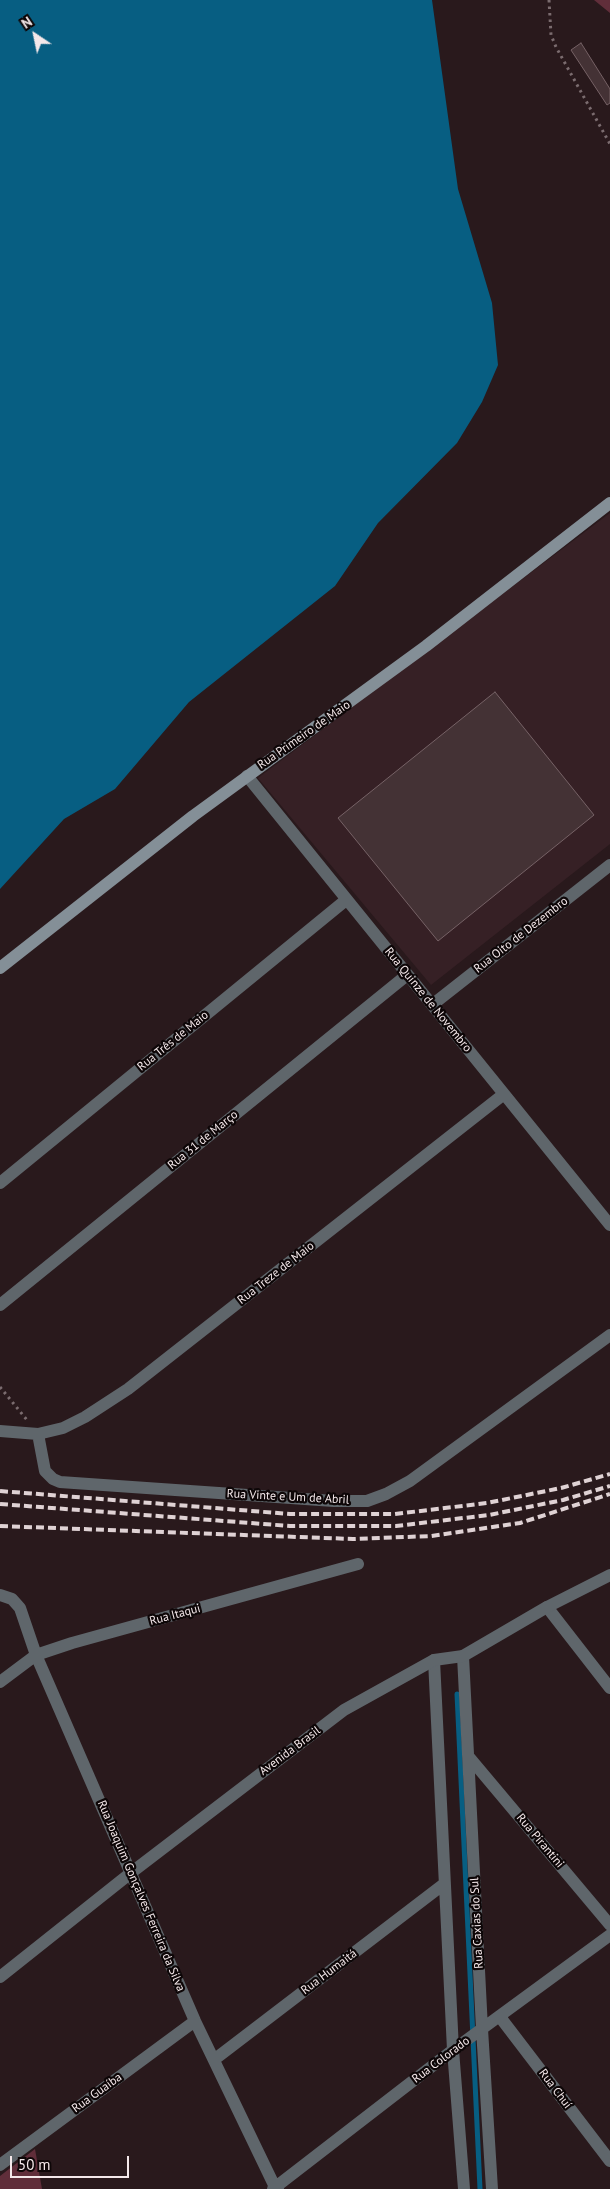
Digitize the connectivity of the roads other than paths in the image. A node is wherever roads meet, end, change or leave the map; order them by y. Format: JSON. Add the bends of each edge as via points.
{"nodes":[{"id":1,"x":610,"y":503,"type":"edge"},
{"id":2,"x":247,"y":776,"type":"junction"},
{"id":3,"x":610,"y":866,"type":"edge"},
{"id":4,"x":346,"y":900,"type":"junction"},
{"id":5,"x":0,"y":968,"type":"edge"},
{"id":6,"x":407,"y":974,"type":"junction"},
{"id":7,"x":432,"y":1005,"type":"junction"},
{"id":8,"x":504,"y":1094,"type":"junction"},
{"id":9,"x":0,"y":1182,"type":"edge"},
{"id":10,"x":610,"y":1225,"type":"edge"},
{"id":11,"x":0,"y":1305,"type":"edge"},
{"id":12,"x":610,"y":1335,"type":"edge"},
{"id":13,"x":0,"y":1431,"type":"edge"},
{"id":14,"x":38,"y":1434,"type":"junction"},
{"id":15,"x":358,"y":1564,"type":"dead end"},
{"id":16,"x":610,"y":1575,"type":"edge"},
{"id":17,"x":6,"y":1597,"type":"edge"},
{"id":18,"x":547,"y":1607,"type":"junction"},
{"id":19,"x":36,"y":1655,"type":"junction"},
{"id":20,"x":463,"y":1656,"type":"junction"},
{"id":21,"x":434,"y":1660,"type":"junction"},
{"id":22,"x":0,"y":1682,"type":"edge"},
{"id":23,"x":610,"y":1688,"type":"edge"},
{"id":24,"x":469,"y":1757,"type":"junction"},
{"id":25,"x":132,"y":1872,"type":"junction"},
{"id":26,"x":444,"y":1884,"type":"junction"},
{"id":27,"x":610,"y":1925,"type":"edge"},
{"id":28,"x":610,"y":1935,"type":"edge"},
{"id":29,"x":0,"y":1977,"type":"edge"},
{"id":30,"x":500,"y":2017,"type":"junction"},
{"id":31,"x":195,"y":2021,"type":"junction"},
{"id":32,"x":479,"y":2031,"type":"junction"},
{"id":33,"x":454,"y":2049,"type":"junction"},
{"id":34,"x":215,"y":2059,"type":"junction"},
{"id":35,"x":610,"y":2161,"type":"edge"},
{"id":36,"x":0,"y":2165,"type":"edge"},
{"id":37,"x":275,"y":2188,"type":"edge"},
{"id":38,"x":464,"y":2189,"type":"edge"},
{"id":39,"x":492,"y":2189,"type":"edge"}],
"edges":[{"from":1,"to":2,"type":"main road","name":"Rua Primeiro de Maio","via":[[418,652]]},
{"from":2,"to":4,"type":"street","name":"Rua Quinze de Novembro"},
{"from":2,"to":5,"type":"main road","name":"Rua Primeiro de Maio"},
{"from":3,"to":7,"type":"street","name":"Rua Oito de Dezembro"},
{"from":4,"to":6,"type":"street","name":"Rua Quinze de Novembro"},
{"from":4,"to":9,"type":"street","name":"Rua Três de Maio"},
{"from":6,"to":7,"type":"street","name":"Rua Quinze de Novembro"},
{"from":6,"to":11,"type":"street","name":"Rua 31 de Março"},
{"from":7,"to":8,"type":"street","name":"Rua Quinze de Novembro"},
{"from":8,"to":10,"type":"street","name":"Rua Quinze de Novembro"},
{"from":8,"to":14,"type":"street","name":"Rua Treze de Maio","via":[[128,1389],[63,1428]]},
{"from":12,"to":14,"type":"street","name":"Rua Vinte e Um de Abril","via":[[410,1481],[367,1500],[334,1501],[60,1482],[45,1470]]},
{"from":13,"to":14,"type":"street","name":"Rua Treze de Maio"},
{"from":15,"to":19,"type":"street","name":"Rua Itaqui"},
{"from":16,"to":18,"type":"street","name":"Avenida Brasil"},
{"from":17,"to":19,"type":"street","name":"Rua Joaquim Gonçalves Ferreira da Silva","via":[[20,1608]]},
{"from":18,"to":20,"type":"street","name":"Avenida Brasil"},
{"from":18,"to":23,"type":"street"},
{"from":19,"to":22,"type":"street","name":"Rua Itaqui"},
{"from":19,"to":25,"type":"street","name":"Rua Joaquim Gonçalves Ferreira da Silva"},
{"from":20,"to":21,"type":"street","name":"Avenida Brasil"},
{"from":20,"to":24,"type":"street","name":"Rua Caxias do Sul"},
{"from":21,"to":25,"type":"street","name":"Avenida Brasil","via":[[344,1710]]},
{"from":21,"to":26,"type":"street"},
{"from":24,"to":27,"type":"street","name":"Rua Pirantini"},
{"from":24,"to":32,"type":"street","name":"Rua Caxias do Sul"},
{"from":25,"to":29,"type":"street","name":"Avenida Brasil"},
{"from":25,"to":31,"type":"street","name":"Rua Joaquim Gonçalves Ferreira da Silva"},
{"from":26,"to":33,"type":"street"},
{"from":26,"to":34,"type":"street","name":"Rua Humaitá"},
{"from":28,"to":30,"type":"street","name":"Rua Colorado"},
{"from":30,"to":32,"type":"street","name":"Rua Colorado"},
{"from":30,"to":35,"type":"street","name":"Rua Chuí"},
{"from":31,"to":34,"type":"street","name":"Rua Joaquim Gonçalves Ferreira da Silva"},
{"from":31,"to":36,"type":"street","name":"Rua Guaíba"},
{"from":32,"to":33,"type":"street","name":"Rua Colorado"},
{"from":32,"to":39,"type":"street","name":"Rua Caxias do Sul"},
{"from":33,"to":37,"type":"street","name":"Rua Colorado"},
{"from":33,"to":38,"type":"street"},
{"from":34,"to":37,"type":"street","name":"Rua Joaquim Gonçalves Ferreira da Silva"}]}
